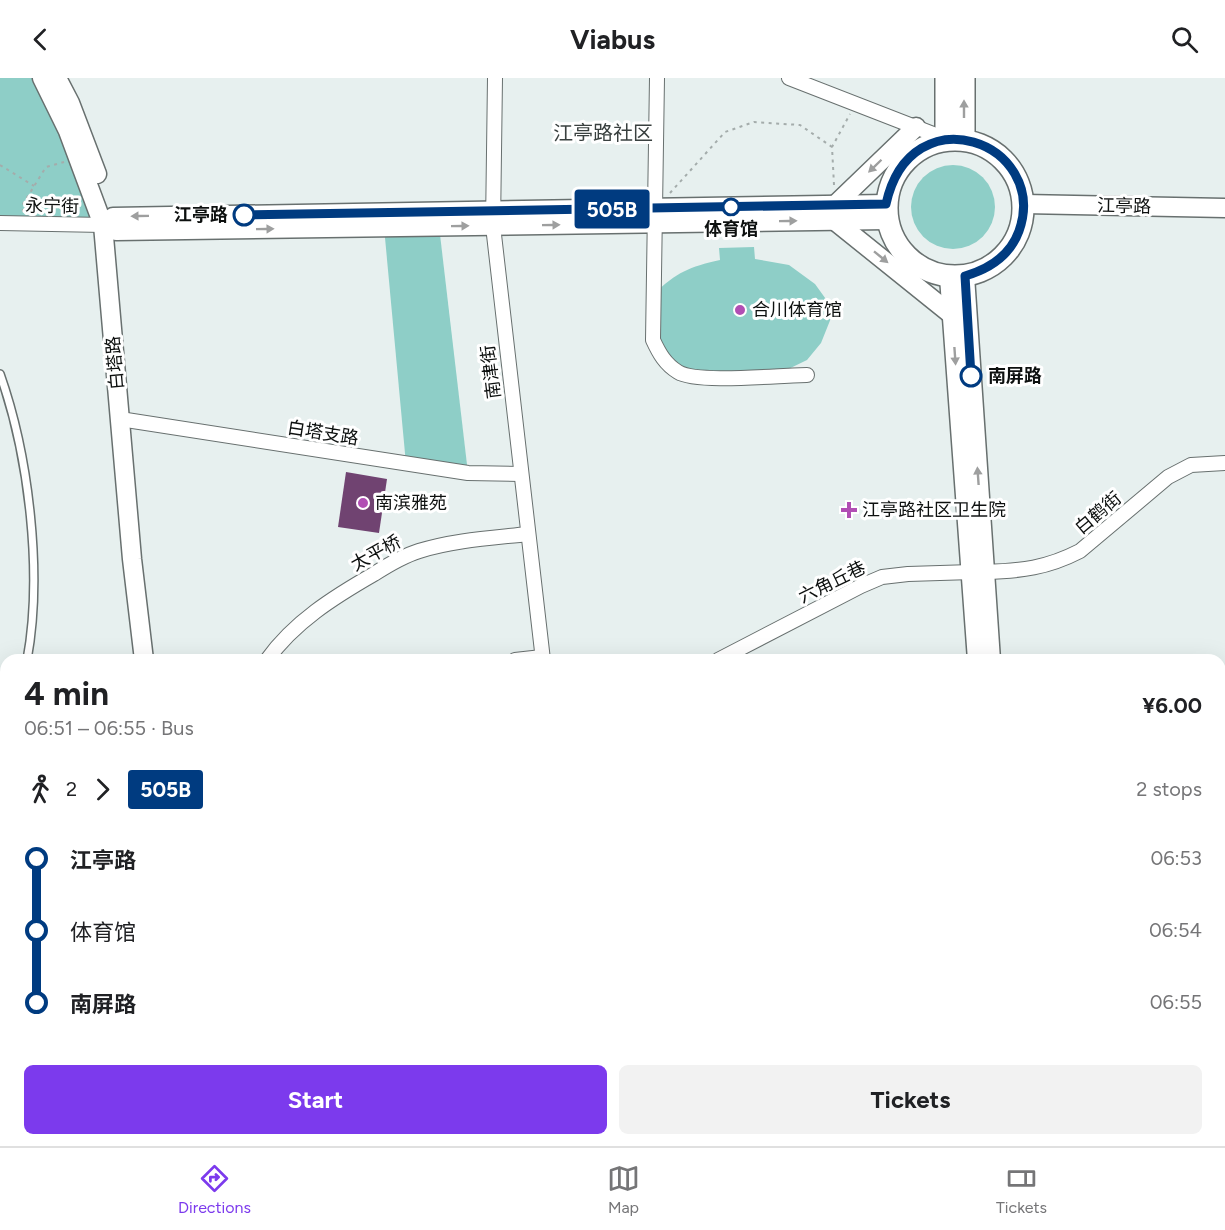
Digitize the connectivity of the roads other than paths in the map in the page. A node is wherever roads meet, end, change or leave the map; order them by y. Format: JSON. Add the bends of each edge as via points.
{"nodes":[{"id":1,"x":42,"y":78,"type":"edge"},
{"id":2,"x":57,"y":78,"type":"edge"},
{"id":3,"x":495,"y":78,"type":"edge"},
{"id":4,"x":657,"y":78,"type":"edge"},
{"id":5,"x":790,"y":78,"type":"edge"},
{"id":6,"x":946,"y":78,"type":"edge"},
{"id":7,"x":964,"y":78,"type":"edge"},
{"id":8,"x":916,"y":128,"type":"junction"},
{"id":9,"x":955,"y":140,"type":"junction"},
{"id":10,"x":1024,"y":204,"type":"junction"},
{"id":11,"x":1225,"y":208,"type":"edge"},
{"id":12,"x":886,"y":212,"type":"junction"},
{"id":13,"x":835,"y":213,"type":"junction"},
{"id":14,"x":655,"y":216,"type":"junction"},
{"id":15,"x":493,"y":218,"type":"junction"},
{"id":16,"x":0,"y":223,"type":"edge"},
{"id":17,"x":111,"y":224,"type":"junction"},
{"id":18,"x":957,"y":276,"type":"junction"},
{"id":19,"x":952,"y":315,"type":"junction"},
{"id":20,"x":0,"y":374,"type":"edge"},
{"id":21,"x":807,"y":375,"type":"dead end"},
{"id":22,"x":126,"y":420,"type":"junction"},
{"id":23,"x":1225,"y":463,"type":"edge"},
{"id":24,"x":521,"y":474,"type":"junction"},
{"id":25,"x":528,"y":534,"type":"junction"},
{"id":26,"x":978,"y":572,"type":"junction"},
{"id":27,"x":28,"y":654,"type":"edge"},
{"id":28,"x":143,"y":654,"type":"edge"},
{"id":29,"x":155,"y":654,"type":"edge"},
{"id":30,"x":271,"y":654,"type":"edge"},
{"id":31,"x":542,"y":654,"type":"edge"},
{"id":32,"x":739,"y":654,"type":"edge"},
{"id":33,"x":977,"y":654,"type":"edge"},
{"id":34,"x":990,"y":654,"type":"edge"}],
"edges":[{"from":1,"to":17,"type":"street","name":"白塔路"},
{"from":2,"to":17,"type":"street","name":"白塔路","via":[[80,125]]},
{"from":3,"to":15,"type":"street","name":"南津街"},
{"from":4,"to":14,"type":"street"},
{"from":5,"to":8,"type":"street"},
{"from":6,"to":9,"type":"main road"},
{"from":9,"to":7,"type":"main road","one_way":true},
{"from":8,"to":9,"type":"street"},
{"from":8,"to":13,"type":"street","one_way":true},
{"from":9,"to":10,"type":"main road","via":[[975,142],[1004,159],[1014,172]]},
{"from":9,"to":12,"type":"main road","via":[[926,145],[909,157],[896,173]]},
{"from":10,"to":11,"type":"street","name":"江亭路"},
{"from":10,"to":18,"type":"main road","via":[[1020,230],[1007,253],[993,265]]},
{"from":12,"to":13,"type":"street"},
{"from":12,"to":18,"type":"main road","via":[[903,252],[936,274]]},
{"from":13,"to":14,"type":"street"},
{"from":13,"to":19,"type":"street","one_way":true},
{"from":14,"to":15,"type":"street"},
{"from":14,"to":21,"type":"street","via":[[653,340],[662,359],[680,374],[704,379]]},
{"from":15,"to":17,"type":"street"},
{"from":15,"to":24,"type":"street","name":"南津街"},
{"from":16,"to":17,"type":"street","name":"永宁街"},
{"from":17,"to":22,"type":"street","name":"白塔路"},
{"from":18,"to":19,"type":"street"},
{"from":26,"to":18,"type":"street","one_way":true},
{"from":19,"to":26,"type":"street","one_way":true},
{"from":20,"to":27,"type":"lane","via":[[27,478],[34,572]]},
{"from":22,"to":24,"type":"street","name":"白塔支路","via":[[468,473]]},
{"from":22,"to":28,"type":"street","name":"白塔路","via":[[132,559]]},
{"from":22,"to":29,"type":"street","name":"白塔路"},
{"from":23,"to":26,"type":"street","name":"白鹤街","via":[[1191,465],[1168,477],[1080,551],[1065,559],[1025,571]]},
{"from":24,"to":25,"type":"street","name":"南津街"},
{"from":25,"to":30,"type":"street","name":"太平桥","via":[[450,542],[417,551],[353,586],[301,622]]},
{"from":25,"to":31,"type":"street","name":"南津街"},
{"from":26,"to":32,"type":"street","name":"六角丘巷","via":[[882,577]]},
{"from":26,"to":33,"type":"street"},
{"from":26,"to":34,"type":"street"}]}
